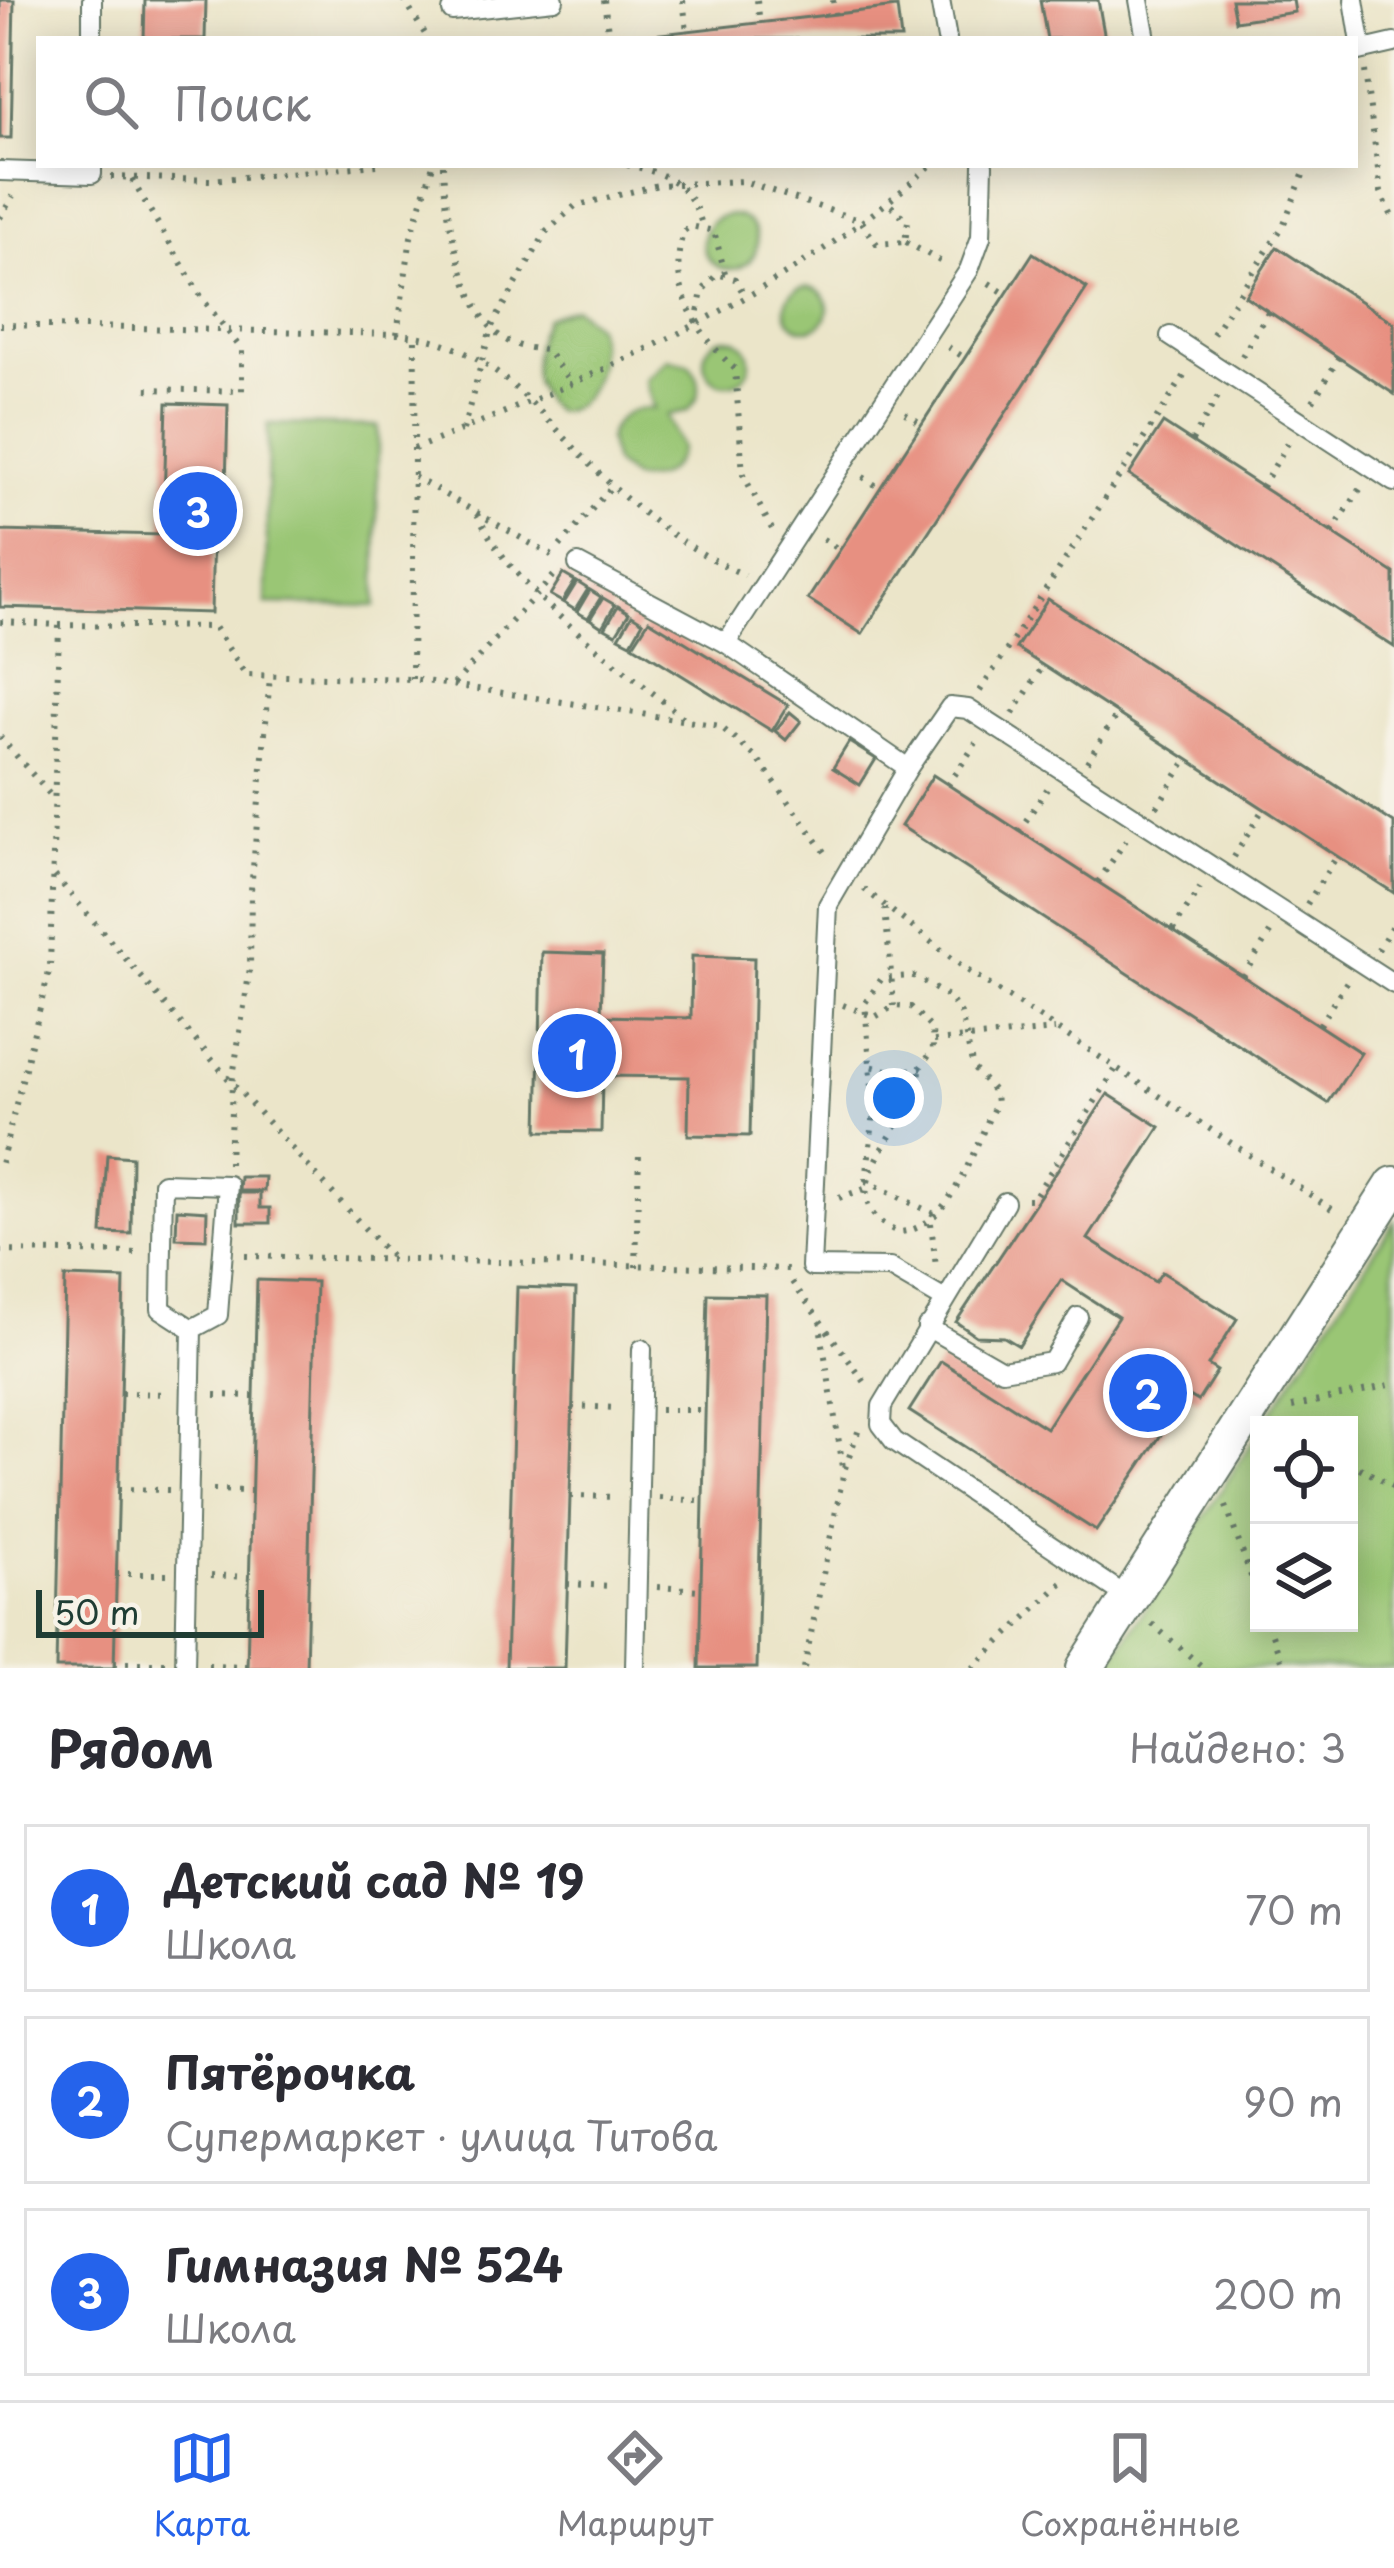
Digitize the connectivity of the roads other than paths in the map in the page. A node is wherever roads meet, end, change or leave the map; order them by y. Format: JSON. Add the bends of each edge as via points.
{"nodes":[{"id":1,"x":92,"y":0,"type":"edge"},
{"id":2,"x":554,"y":0,"type":"edge"},
{"id":3,"x":940,"y":0,"type":"edge"},
{"id":4,"x":1139,"y":0,"type":"edge"},
{"id":5,"x":1354,"y":0,"type":"edge"},
{"id":6,"x":452,"y":11,"type":"dead end"},
{"id":7,"x":92,"y":36,"type":"edge"},
{"id":8,"x":946,"y":36,"type":"edge"},
{"id":9,"x":1145,"y":36,"type":"edge"},
{"id":10,"x":1358,"y":36,"type":"edge"},
{"id":11,"x":1394,"y":44,"type":"edge"},
{"id":12,"x":1359,"y":50,"type":"edge"},
{"id":13,"x":983,"y":168,"type":"edge"},
{"id":14,"x":92,"y":170,"type":"edge"},
{"id":15,"x":0,"y":171,"type":"edge"},
{"id":16,"x":1170,"y":336,"type":"dead end"},
{"id":17,"x":1394,"y":482,"type":"edge"},
{"id":18,"x":578,"y":564,"type":"dead end"},
{"id":19,"x":726,"y":643,"type":"junction"},
{"id":20,"x":908,"y":768,"type":"junction"},
{"id":21,"x":1394,"y":984,"type":"edge"},
{"id":22,"x":1394,"y":1185,"type":"edge"},
{"id":23,"x":1005,"y":1202,"type":"road end"},
{"id":24,"x":944,"y":1299,"type":"junction"},
{"id":25,"x":1078,"y":1317,"type":"dead end"},
{"id":26,"x":927,"y":1327,"type":"junction"},
{"id":27,"x":192,"y":1329,"type":"junction"},
{"id":28,"x":642,"y":1349,"type":"dead end"},
{"id":29,"x":1126,"y":1603,"type":"junction"},
{"id":30,"x":185,"y":1666,"type":"edge"},
{"id":31,"x":635,"y":1668,"type":"edge"},
{"id":32,"x":1085,"y":1668,"type":"edge"}],
"edges":[{"from":1,"to":7,"type":"lane"},
{"from":2,"to":6,"type":"lane"},
{"from":3,"to":8,"type":"lane"},
{"from":4,"to":9,"type":"lane"},
{"from":5,"to":10,"type":"lane"},
{"from":11,"to":12,"type":"lane"},
{"from":13,"to":19,"type":"lane","via":[[976,257]]},
{"from":14,"to":15,"type":"lane"},
{"from":16,"to":17,"type":"lane"},
{"from":18,"to":19,"type":"lane"},
{"from":19,"to":20,"type":"lane"},
{"from":20,"to":21,"type":"lane","via":[[950,707],[968,709]]},
{"from":20,"to":24,"type":"lane","via":[[828,905],[812,1267],[890,1268]]},
{"from":22,"to":29,"type":"street"},
{"from":23,"to":24,"type":"lane"},
{"from":24,"to":26,"type":"lane"},
{"from":25,"to":26,"type":"lane","via":[[1052,1362],[1002,1370]]},
{"from":26,"to":29,"type":"lane","via":[[882,1406],[881,1424],[894,1441]]},
{"from":27,"to":27,"type":"lane","via":[[161,1309],[163,1183],[228,1185],[218,1316]]},
{"from":27,"to":30,"type":"lane"},
{"from":28,"to":31,"type":"lane"},
{"from":29,"to":32,"type":"street"}]}
